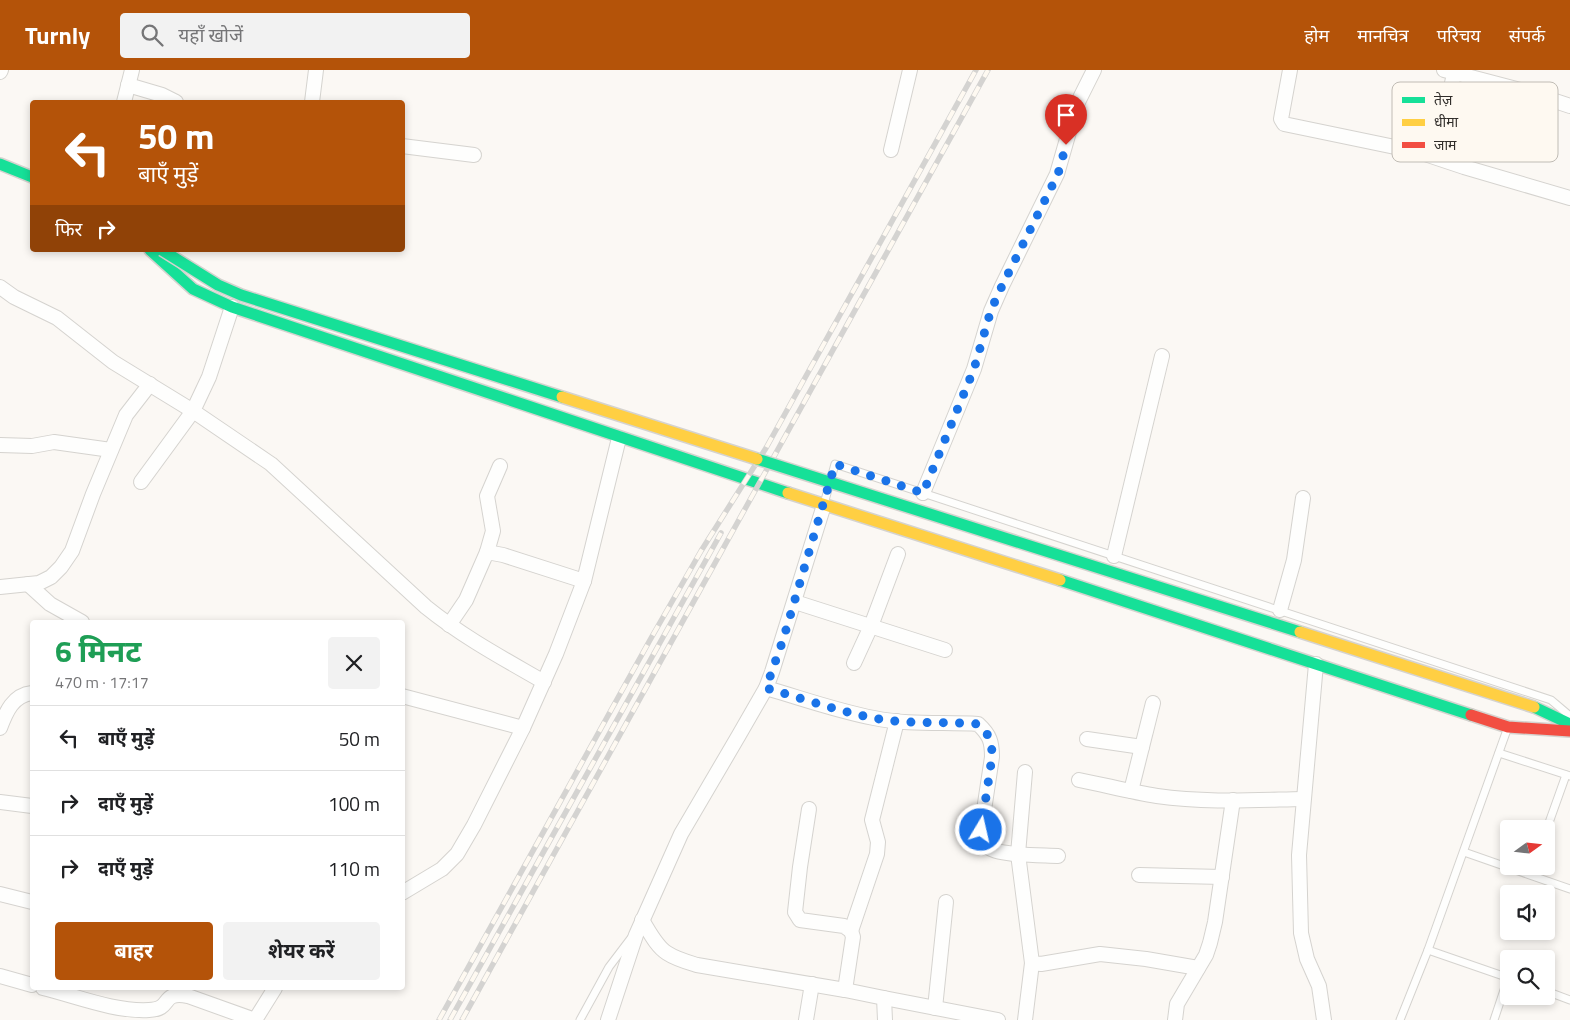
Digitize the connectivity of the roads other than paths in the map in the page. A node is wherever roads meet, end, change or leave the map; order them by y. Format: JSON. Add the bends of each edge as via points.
{"nodes":[{"id":1,"x":132,"y":70,"type":"edge"},
{"id":2,"x":316,"y":70,"type":"edge"},
{"id":3,"x":910,"y":70,"type":"edge"},
{"id":4,"x":1094,"y":70,"type":"edge"},
{"id":5,"x":1290,"y":70,"type":"edge"},
{"id":6,"x":1451,"y":71,"type":"edge"},
{"id":7,"x":1491,"y":82,"type":"edge"},
{"id":8,"x":128,"y":86,"type":"junction"},
{"id":9,"x":124,"y":100,"type":"edge"},
{"id":10,"x":172,"y":100,"type":"edge"},
{"id":11,"x":312,"y":100,"type":"edge"},
{"id":12,"x":1558,"y":102,"type":"edge"},
{"id":13,"x":1570,"y":106,"type":"edge"},
{"id":14,"x":405,"y":146,"type":"edge"},
{"id":15,"x":1392,"y":146,"type":"edge"},
{"id":16,"x":891,"y":150,"type":"dead end"},
{"id":17,"x":474,"y":155,"type":"dead end"},
{"id":18,"x":1451,"y":162,"type":"edge"},
{"id":19,"x":0,"y":164,"type":"edge"},
{"id":20,"x":30,"y":176,"type":"edge"},
{"id":21,"x":1570,"y":198,"type":"edge"},
{"id":22,"x":152,"y":252,"type":"edge"},
{"id":23,"x":165,"y":252,"type":"edge"},
{"id":24,"x":0,"y":287,"type":"edge"},
{"id":25,"x":232,"y":308,"type":"junction"},
{"id":26,"x":1162,"y":356,"type":"dead end"},
{"id":27,"x":150,"y":384,"type":"junction"},
{"id":28,"x":193,"y":411,"type":"junction"},
{"id":29,"x":619,"y":438,"type":"junction"},
{"id":30,"x":0,"y":445,"type":"edge"},
{"id":31,"x":111,"y":450,"type":"junction"},
{"id":32,"x":500,"y":466,"type":"dead end"},
{"id":33,"x":141,"y":482,"type":"dead end"},
{"id":34,"x":923,"y":493,"type":"junction"},
{"id":35,"x":1303,"y":498,"type":"dead end"},
{"id":36,"x":824,"y":505,"type":"junction"},
{"id":37,"x":487,"y":552,"type":"junction"},
{"id":38,"x":898,"y":554,"type":"dead end"},
{"id":39,"x":1114,"y":556,"type":"junction"},
{"id":40,"x":584,"y":581,"type":"junction"},
{"id":41,"x":28,"y":584,"type":"junction"},
{"id":42,"x":0,"y":587,"type":"edge"},
{"id":43,"x":795,"y":602,"type":"junction"},
{"id":44,"x":1280,"y":610,"type":"junction"},
{"id":45,"x":78,"y":620,"type":"edge"},
{"id":46,"x":449,"y":625,"type":"junction"},
{"id":47,"x":871,"y":626,"type":"junction"},
{"id":48,"x":945,"y":650,"type":"dead end"},
{"id":49,"x":854,"y":663,"type":"dead end"},
{"id":50,"x":1316,"y":664,"type":"junction"},
{"id":51,"x":544,"y":682,"type":"junction"},
{"id":52,"x":766,"y":688,"type":"junction"},
{"id":53,"x":30,"y":694,"type":"edge"},
{"id":54,"x":405,"y":697,"type":"edge"},
{"id":55,"x":1153,"y":703,"type":"dead end"},
{"id":56,"x":1570,"y":716,"type":"edge"},
{"id":57,"x":898,"y":721,"type":"junction"},
{"id":58,"x":1570,"y":724,"type":"edge"},
{"id":59,"x":1508,"y":727,"type":"junction"},
{"id":60,"x":0,"y":728,"type":"edge"},
{"id":61,"x":523,"y":728,"type":"junction"},
{"id":62,"x":1570,"y":731,"type":"edge"},
{"id":63,"x":1087,"y":738,"type":"dead end"},
{"id":64,"x":1142,"y":747,"type":"junction"},
{"id":65,"x":1499,"y":753,"type":"junction"},
{"id":66,"x":1024,"y":772,"type":"dead end"},
{"id":67,"x":1568,"y":776,"type":"edge"},
{"id":68,"x":1078,"y":780,"type":"dead end"},
{"id":69,"x":1131,"y":791,"type":"junction"},
{"id":70,"x":1303,"y":799,"type":"junction"},
{"id":71,"x":1233,"y":800,"type":"junction"},
{"id":72,"x":0,"y":802,"type":"edge"},
{"id":73,"x":30,"y":806,"type":"edge"},
{"id":74,"x":809,"y":809,"type":"dead end"},
{"id":75,"x":1550,"y":820,"type":"edge"},
{"id":76,"x":1464,"y":852,"type":"junction"},
{"id":77,"x":1018,"y":854,"type":"junction"},
{"id":78,"x":1058,"y":856,"type":"dead end"},
{"id":79,"x":1500,"y":864,"type":"edge"},
{"id":80,"x":1139,"y":874,"type":"dead end"},
{"id":81,"x":1531,"y":875,"type":"edge"},
{"id":82,"x":1222,"y":877,"type":"junction"},
{"id":83,"x":1570,"y":889,"type":"edge"},
{"id":84,"x":405,"y":891,"type":"edge"},
{"id":85,"x":0,"y":894,"type":"edge"},
{"id":86,"x":30,"y":902,"type":"edge"},
{"id":87,"x":946,"y":902,"type":"dead end"},
{"id":88,"x":640,"y":924,"type":"junction"},
{"id":89,"x":851,"y":931,"type":"junction"},
{"id":90,"x":1428,"y":950,"type":"junction"},
{"id":91,"x":1032,"y":963,"type":"junction"},
{"id":92,"x":1198,"y":968,"type":"junction"},
{"id":93,"x":1500,"y":975,"type":"edge"},
{"id":94,"x":0,"y":976,"type":"edge"},
{"id":95,"x":30,"y":984,"type":"edge"},
{"id":96,"x":812,"y":984,"type":"junction"},
{"id":97,"x":51,"y":990,"type":"edge"},
{"id":98,"x":274,"y":990,"type":"edge"},
{"id":99,"x":845,"y":990,"type":"junction"},
{"id":100,"x":1555,"y":994,"type":"edge"},
{"id":101,"x":884,"y":998,"type":"junction"},
{"id":102,"x":1570,"y":1000,"type":"edge"},
{"id":103,"x":1500,"y":1003,"type":"edge"},
{"id":104,"x":935,"y":1008,"type":"junction"},
{"id":105,"x":255,"y":1020,"type":"edge"},
{"id":106,"x":580,"y":1020,"type":"edge"},
{"id":107,"x":608,"y":1020,"type":"edge"},
{"id":108,"x":806,"y":1020,"type":"edge"},
{"id":109,"x":885,"y":1020,"type":"edge"},
{"id":110,"x":998,"y":1020,"type":"edge"},
{"id":111,"x":1025,"y":1020,"type":"edge"},
{"id":112,"x":1175,"y":1020,"type":"edge"},
{"id":113,"x":1324,"y":1020,"type":"edge"},
{"id":114,"x":1400,"y":1020,"type":"edge"},
{"id":115,"x":1494,"y":1020,"type":"edge"}],
"edges":[{"from":1,"to":8,"type":"street"},
{"from":2,"to":11,"type":"street"},
{"from":3,"to":16,"type":"street"},
{"from":4,"to":34,"type":"street","via":[[1077,104],[1058,174],[991,310],[974,369]]},
{"from":5,"to":15,"type":"street","via":[[1281,119],[1284,124]]},
{"from":6,"to":7,"type":"street"},
{"from":8,"to":9,"type":"street"},
{"from":8,"to":10,"type":"street"},
{"from":12,"to":13,"type":"street"},
{"from":14,"to":17,"type":"street"},
{"from":18,"to":21,"type":"street"},
{"from":19,"to":20,"type":"street"},
{"from":22,"to":25,"type":"street","via":[[193,289]]},
{"from":23,"to":58,"type":"street","bridge":true,"via":[[218,285],[241,295],[1534,707]]},
{"from":24,"to":27,"type":"street","via":[[57,318],[113,362]]},
{"from":25,"to":28,"type":"street","via":[[209,376]]},
{"from":25,"to":29,"type":"street"},
{"from":26,"to":39,"type":"street"},
{"from":27,"to":28,"type":"street"},
{"from":27,"to":31,"type":"street","via":[[126,415]]},
{"from":28,"to":33,"type":"street"},
{"from":28,"to":46,"type":"street","via":[[271,464]]},
{"from":29,"to":36,"type":"street"},
{"from":29,"to":40,"type":"street"},
{"from":30,"to":31,"type":"street","via":[[32,446],[54,442]]},
{"from":31,"to":41,"type":"street","via":[[72,551],[51,577],[40,583]]},
{"from":32,"to":37,"type":"street","via":[[488,496],[493,531]]},
{"from":34,"to":36,"type":"lane","via":[[835,464]]},
{"from":34,"to":39,"type":"lane"},
{"from":35,"to":44,"type":"street","via":[[1294,560]]},
{"from":36,"to":43,"type":"street"},
{"from":36,"to":50,"type":"street"},
{"from":37,"to":40,"type":"street"},
{"from":37,"to":46,"type":"street","via":[[466,600]]},
{"from":38,"to":47,"type":"street"},
{"from":39,"to":44,"type":"lane"},
{"from":40,"to":51,"type":"street"},
{"from":41,"to":42,"type":"street"},
{"from":41,"to":45,"type":"street","via":[[50,604]]},
{"from":43,"to":47,"type":"street"},
{"from":43,"to":52,"type":"street"},
{"from":44,"to":56,"type":"lane","via":[[1551,700]]},
{"from":46,"to":51,"type":"street"},
{"from":47,"to":48,"type":"street"},
{"from":47,"to":49,"type":"street"},
{"from":50,"to":59,"type":"street"},
{"from":50,"to":70,"type":"street"},
{"from":51,"to":61,"type":"street"},
{"from":52,"to":57,"type":"street","via":[[846,712]]},
{"from":52,"to":88,"type":"street","via":[[681,834]]},
{"from":53,"to":60,"type":"street","via":[[13,702]]},
{"from":54,"to":61,"type":"street"},
{"from":55,"to":64,"type":"street"},
{"from":57,"to":77,"type":"street","via":[[978,724],[987,732],[992,757],[981,830],[988,847],[997,852]]},
{"from":57,"to":89,"type":"street","via":[[872,820],[878,842],[877,854]]},
{"from":59,"to":62,"type":"street"},
{"from":59,"to":65,"type":"lane"},
{"from":61,"to":84,"type":"street","via":[[457,854],[442,869]]},
{"from":63,"to":64,"type":"street"},
{"from":64,"to":69,"type":"street"},
{"from":65,"to":67,"type":"lane"},
{"from":65,"to":76,"type":"lane"},
{"from":66,"to":77,"type":"street"},
{"from":67,"to":75,"type":"lane"},
{"from":68,"to":69,"type":"street"},
{"from":69,"to":71,"type":"street"},
{"from":70,"to":71,"type":"street"},
{"from":70,"to":113,"type":"street","via":[[1299,854],[1301,934],[1307,959],[1319,986]]},
{"from":71,"to":82,"type":"street"},
{"from":72,"to":73,"type":"street"},
{"from":74,"to":89,"type":"street","via":[[795,912],[800,920],[844,926]]},
{"from":76,"to":79,"type":"lane"},
{"from":76,"to":90,"type":"lane"},
{"from":77,"to":78,"type":"street"},
{"from":77,"to":91,"type":"street"},
{"from":80,"to":82,"type":"street"},
{"from":81,"to":83,"type":"lane"},
{"from":82,"to":92,"type":"street","via":[[1210,943]]},
{"from":85,"to":86,"type":"street"},
{"from":87,"to":104,"type":"street"},
{"from":88,"to":96,"type":"street","via":[[666,953],[697,965]]},
{"from":88,"to":106,"type":"lane","via":[[609,967]]},
{"from":88,"to":107,"type":"street"},
{"from":89,"to":99,"type":"street","via":[[853,937]]},
{"from":90,"to":93,"type":"lane"},
{"from":90,"to":114,"type":"lane"},
{"from":91,"to":92,"type":"street","via":[[1100,954]]},
{"from":91,"to":111,"type":"street"},
{"from":92,"to":112,"type":"street","via":[[1177,1004]]},
{"from":94,"to":95,"type":"street"},
{"from":96,"to":99,"type":"street"},
{"from":96,"to":108,"type":"street"},
{"from":97,"to":105,"type":"street","via":[[126,1009],[147,1010],[165,1006],[175,994]]},
{"from":98,"to":105,"type":"street"},
{"from":99,"to":101,"type":"street"},
{"from":100,"to":102,"type":"lane"},
{"from":101,"to":104,"type":"street"},
{"from":101,"to":109,"type":"street"},
{"from":103,"to":115,"type":"lane"},
{"from":104,"to":110,"type":"street"}]}
